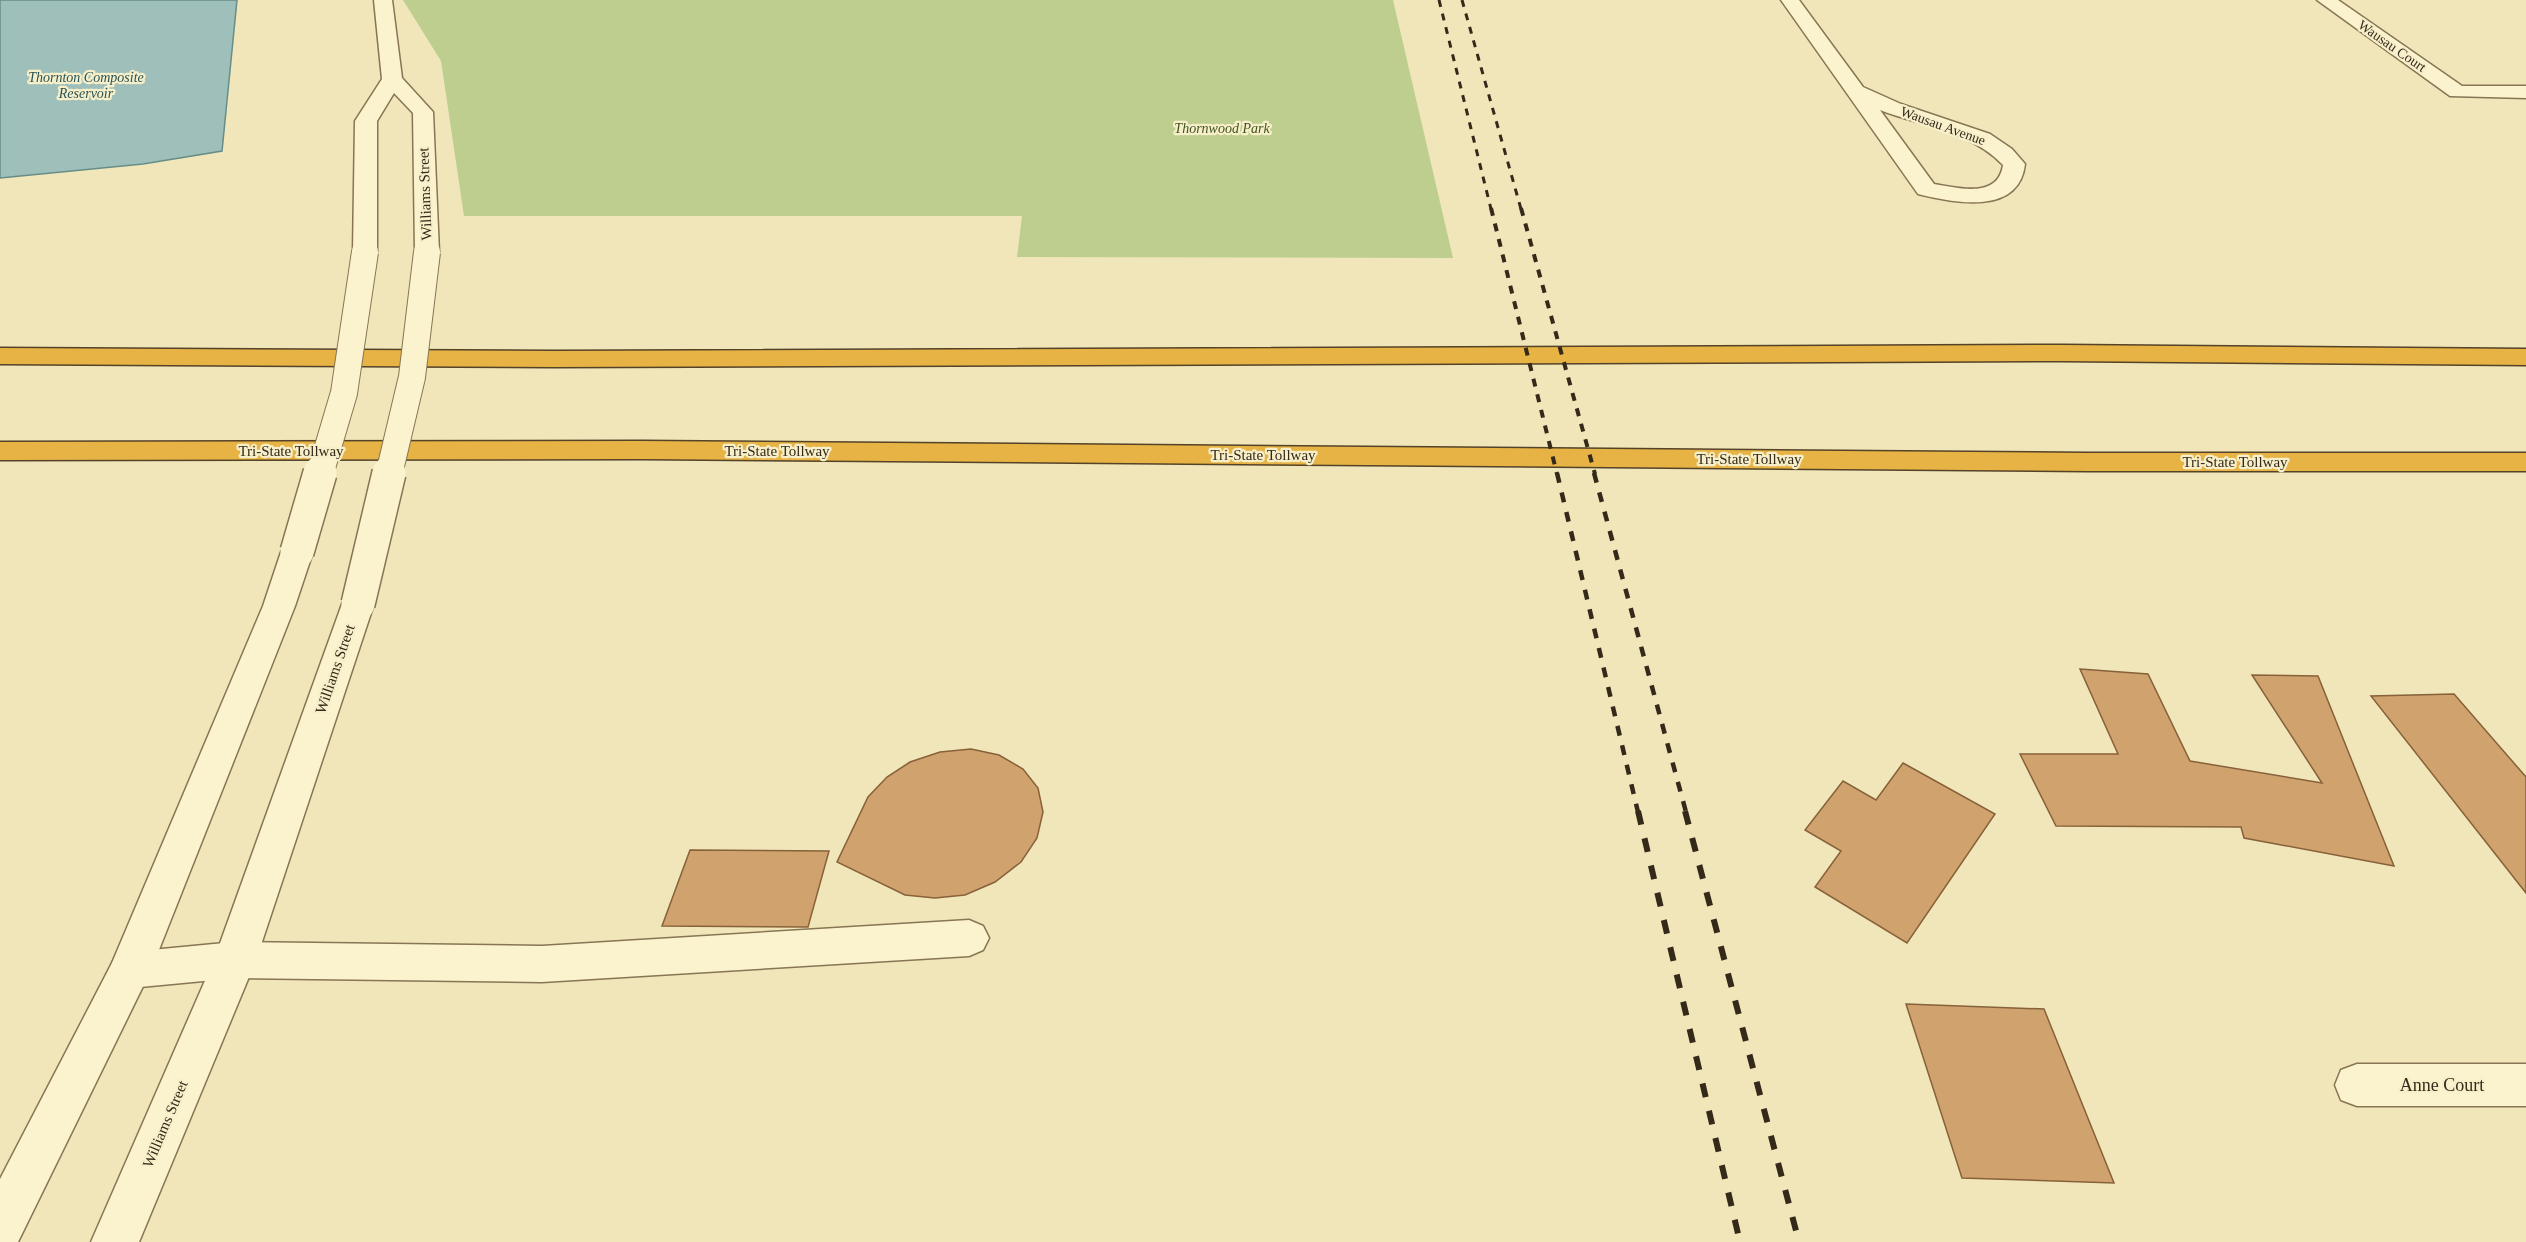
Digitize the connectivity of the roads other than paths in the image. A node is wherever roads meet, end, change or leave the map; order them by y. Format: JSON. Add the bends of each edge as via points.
{"nodes":[{"id":1,"x":383,"y":0,"type":"edge"},
{"id":2,"x":1790,"y":0,"type":"edge"},
{"id":3,"x":2326,"y":0,"type":"edge"},
{"id":4,"x":392,"y":79,"type":"junction"},
{"id":5,"x":1857,"y":92,"type":"junction"},
{"id":6,"x":2526,"y":92,"type":"edge"},
{"id":7,"x":0,"y":356,"type":"edge"},
{"id":8,"x":2526,"y":357,"type":"edge"},
{"id":9,"x":0,"y":451,"type":"edge"},
{"id":10,"x":2526,"y":462,"type":"edge"},
{"id":11,"x":969,"y":938,"type":"dead end"},
{"id":12,"x":235,"y":960,"type":"junction"},
{"id":13,"x":130,"y":970,"type":"junction"},
{"id":14,"x":2357,"y":1085,"type":"dead end"},
{"id":15,"x":2526,"y":1085,"type":"edge"},
{"id":16,"x":0,"y":1228,"type":"edge"},
{"id":17,"x":115,"y":1242,"type":"edge"}],
"edges":[{"from":1,"to":4,"type":"street"},
{"from":2,"to":5,"type":"street","name":"Wausau Avenue"},
{"from":3,"to":6,"type":"street","name":"Wausau Court","via":[[2457,92]]},
{"from":4,"to":12,"type":"street","name":"Williams Street","bridge":true,"via":[[423,112],[427,252],[412,377],[358,604]]},
{"from":4,"to":13,"type":"street","bridge":true,"via":[[366,121],[365,252],[344,393],[279,606]]},
{"from":5,"to":5,"type":"street","name":"Wausau Avenue","via":[[1926,189],[1954,195],[1997,192],[2013,176],[2014,164],[1987,140]]},
{"from":7,"to":8,"type":"highway","via":[[554,360],[2063,353]]},
{"from":9,"to":10,"type":"highway","name":"Tri-State Tollway","via":[[642,450],[2040,462]]},
{"from":11,"to":12,"type":"street","via":[[542,964]]},
{"from":12,"to":13,"type":"street"},
{"from":12,"to":17,"type":"street","name":"Williams Street"},
{"from":13,"to":16,"type":"street"},
{"from":14,"to":15,"type":"street","name":"Anne Court"}]}
